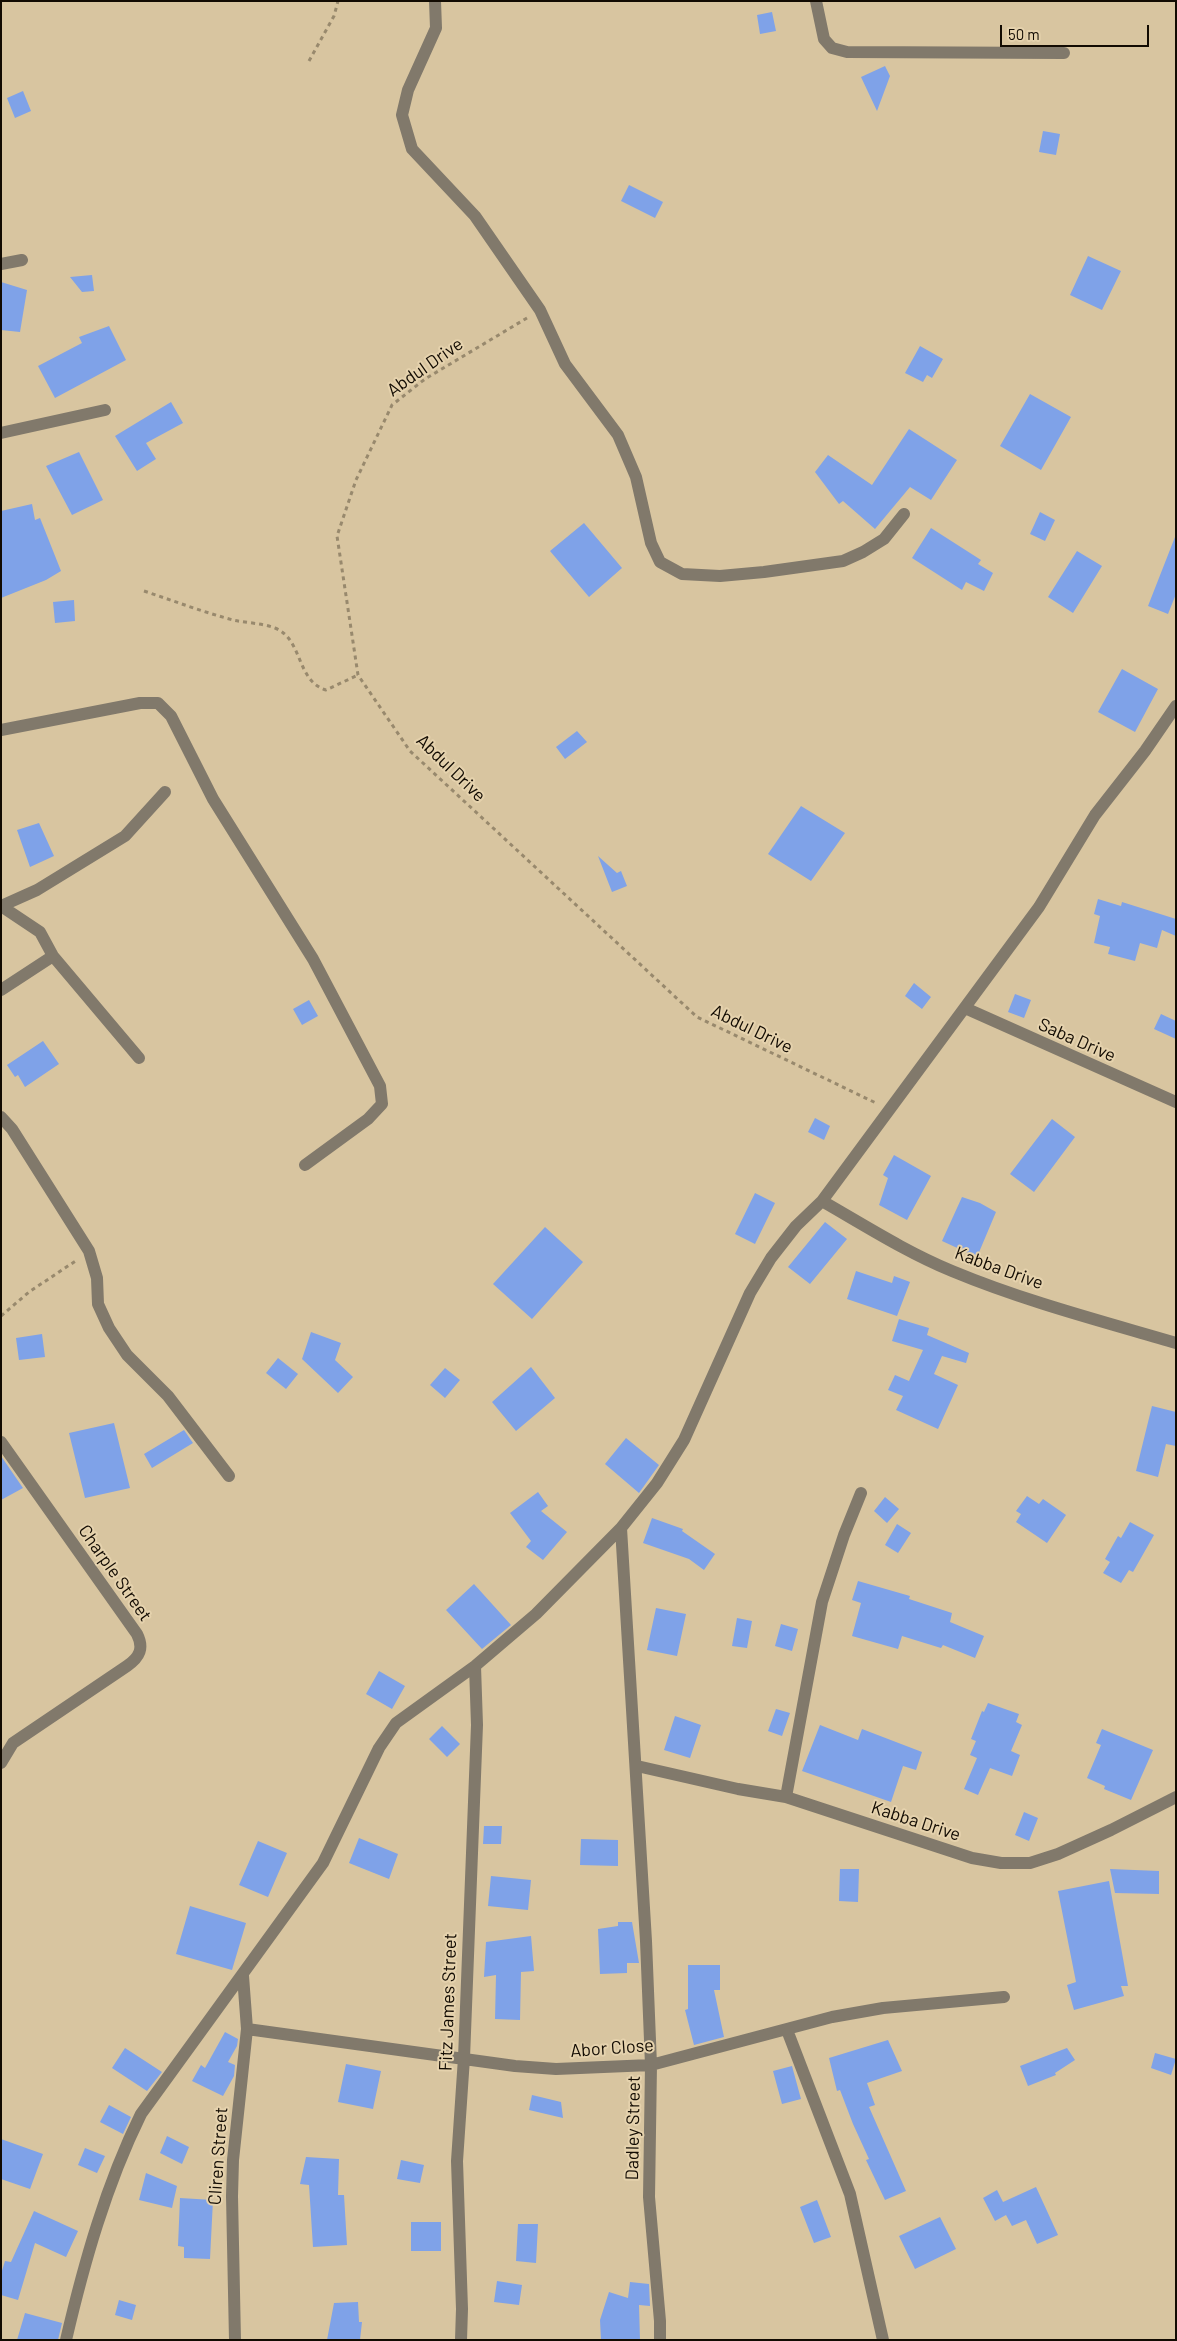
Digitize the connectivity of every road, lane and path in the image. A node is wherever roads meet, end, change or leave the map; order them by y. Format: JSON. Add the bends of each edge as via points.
{"nodes":[{"id":1,"x":338,"y":1,"type":"edge"},
{"id":2,"x":435,"y":1,"type":"edge"},
{"id":3,"x":816,"y":1,"type":"edge"},
{"id":4,"x":1064,"y":52,"type":"dead end"},
{"id":5,"x":309,"y":61,"type":"dead end"},
{"id":6,"x":22,"y":260,"type":"dead end"},
{"id":7,"x":1,"y":264,"type":"edge"},
{"id":8,"x":540,"y":310,"type":"junction"},
{"id":9,"x":105,"y":410,"type":"dead end"},
{"id":10,"x":1,"y":433,"type":"edge"},
{"id":11,"x":904,"y":514,"type":"dead end"},
{"id":12,"x":144,"y":591,"type":"dead end"},
{"id":13,"x":358,"y":675,"type":"junction"},
{"id":14,"x":1176,"y":706,"type":"edge"},
{"id":15,"x":1,"y":730,"type":"edge"},
{"id":16,"x":165,"y":792,"type":"dead end"},
{"id":17,"x":1,"y":906,"type":"edge"},
{"id":18,"x":53,"y":956,"type":"junction"},
{"id":19,"x":1,"y":990,"type":"edge"},
{"id":20,"x":965,"y":1008,"type":"junction"},
{"id":21,"x":139,"y":1058,"type":"dead end"},
{"id":22,"x":1176,"y":1102,"type":"edge"},
{"id":23,"x":888,"y":1109,"type":"junction"},
{"id":24,"x":1,"y":1117,"type":"edge"},
{"id":25,"x":305,"y":1165,"type":"dead end"},
{"id":26,"x":822,"y":1201,"type":"junction"},
{"id":27,"x":88,"y":1250,"type":"junction"},
{"id":28,"x":1,"y":1316,"type":"edge"},
{"id":29,"x":1176,"y":1343,"type":"edge"},
{"id":30,"x":1,"y":1442,"type":"edge"},
{"id":31,"x":229,"y":1476,"type":"dead end"},
{"id":32,"x":861,"y":1493,"type":"dead end"},
{"id":33,"x":621,"y":1528,"type":"junction"},
{"id":34,"x":475,"y":1666,"type":"junction"},
{"id":35,"x":1,"y":1763,"type":"edge"},
{"id":36,"x":637,"y":1766,"type":"junction"},
{"id":37,"x":786,"y":1797,"type":"junction"},
{"id":38,"x":1176,"y":1797,"type":"edge"},
{"id":39,"x":243,"y":1976,"type":"junction"},
{"id":40,"x":1004,"y":1997,"type":"dead end"},
{"id":41,"x":247,"y":2029,"type":"junction"},
{"id":42,"x":787,"y":2030,"type":"junction"},
{"id":43,"x":464,"y":2058,"type":"junction"},
{"id":44,"x":651,"y":2065,"type":"junction"},
{"id":45,"x":66,"y":2340,"type":"edge"},
{"id":46,"x":235,"y":2340,"type":"edge"},
{"id":47,"x":461,"y":2340,"type":"edge"},
{"id":48,"x":660,"y":2340,"type":"edge"},
{"id":49,"x":882,"y":2340,"type":"edge"}],
"edges":[{"from":1,"to":5,"type":"path","via":[[334,16]]},
{"from":2,"to":8,"type":"street","via":[[436,28],[408,90],[402,115],[412,149],[475,216]]},
{"from":3,"to":4,"type":"street","via":[[824,38],[832,48],[848,52]]},
{"from":6,"to":7,"type":"street"},
{"from":8,"to":11,"type":"street","via":[[565,364],[618,435],[628,454],[650,543],[660,562],[682,574],[720,576],[843,561],[884,539]]},
{"from":8,"to":13,"type":"path","name":"Abdul Drive","via":[[425,379],[392,405],[356,480],[337,536]]},
{"from":9,"to":10,"type":"street"},
{"from":12,"to":13,"type":"path","via":[[233,620],[275,628],[290,637],[309,679],[316,687],[326,690]]},
{"from":13,"to":23,"type":"path","name":"Abdul Drive","via":[[410,751],[697,1017]]},
{"from":14,"to":20,"type":"street","via":[[1095,815],[1039,907]]},
{"from":15,"to":25,"type":"street","via":[[140,703],[158,703],[171,716],[213,799],[313,959],[380,1086],[382,1104],[368,1119]]},
{"from":16,"to":17,"type":"street","via":[[125,836],[36,890]]},
{"from":17,"to":18,"type":"street","via":[[40,932]]},
{"from":18,"to":19,"type":"street"},
{"from":18,"to":21,"type":"street"},
{"from":20,"to":22,"type":"street","name":"Saba Drive"},
{"from":20,"to":23,"type":"street"},
{"from":23,"to":26,"type":"street"},
{"from":24,"to":27,"type":"street","via":[[12,1129]]},
{"from":26,"to":29,"type":"street","name":"Kabba Drive","via":[[951,1271]]},
{"from":26,"to":33,"type":"street","via":[[796,1226],[771,1258],[750,1293],[684,1440],[658,1483]]},
{"from":27,"to":28,"type":"path"},
{"from":27,"to":31,"type":"street","via":[[98,1278],[98,1304],[109,1328],[127,1356],[168,1396]]},
{"from":30,"to":35,"type":"street","name":"Charple Street","via":[[137,1634],[141,1652],[127,1666],[13,1743]]},
{"from":32,"to":37,"type":"street","via":[[822,1602]]},
{"from":33,"to":34,"type":"street","via":[[536,1614]]},
{"from":33,"to":36,"type":"street","name":"Dadley Street"},
{"from":34,"to":39,"type":"street","via":[[396,1723],[379,1748],[322,1864]]},
{"from":34,"to":43,"type":"street","name":"Fitz James Street","via":[[477,1725]]},
{"from":36,"to":37,"type":"street","name":"Kabba Drive"},
{"from":36,"to":44,"type":"street","name":"Dadley Street"},
{"from":37,"to":38,"type":"street","name":"Kabba Drive","via":[[972,1858],[1030,1863],[1058,1854]]},
{"from":39,"to":41,"type":"street","name":"Cliren Street"},
{"from":39,"to":45,"type":"street","via":[[155,2093],[126,2144],[78,2286]]},
{"from":40,"to":42,"type":"street","name":"Abor Close","via":[[883,2008],[832,2017]]},
{"from":41,"to":43,"type":"street","name":"Abor Close"},
{"from":41,"to":46,"type":"street","name":"Cliren Street","via":[[233,2160]]},
{"from":42,"to":44,"type":"street","name":"Abor Close"},
{"from":42,"to":49,"type":"street","via":[[850,2194]]},
{"from":43,"to":44,"type":"street","name":"Abor Close","via":[[556,2069]]},
{"from":43,"to":47,"type":"street","name":"Fitz James Street","via":[[457,2162]]},
{"from":44,"to":48,"type":"street","name":"Dadley Street","via":[[649,2197]]}]}
